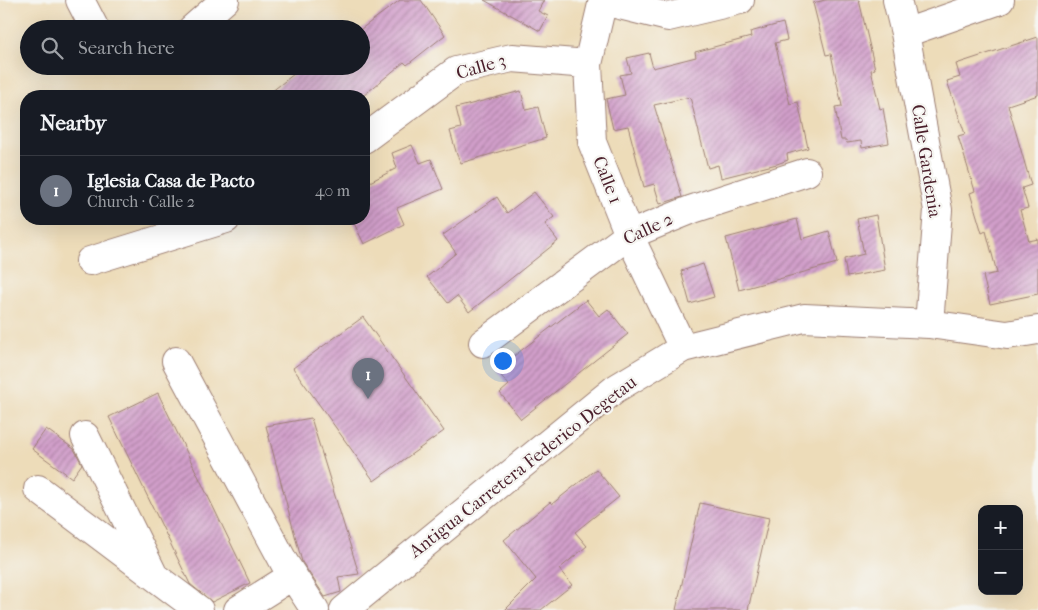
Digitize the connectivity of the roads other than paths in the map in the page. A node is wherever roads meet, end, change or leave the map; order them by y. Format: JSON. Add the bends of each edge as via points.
{"nodes":[{"id":1,"x":80,"y":0,"type":"edge"},
{"id":2,"x":225,"y":0,"type":"edge"},
{"id":3,"x":740,"y":0,"type":"edge"},
{"id":4,"x":897,"y":0,"type":"edge"},
{"id":5,"x":1000,"y":0,"type":"edge"},
{"id":6,"x":603,"y":1,"type":"edge"},
{"id":7,"x":90,"y":20,"type":"edge"},
{"id":8,"x":202,"y":20,"type":"edge"},
{"id":9,"x":905,"y":33,"type":"junction"},
{"id":10,"x":588,"y":64,"type":"junction"},
{"id":11,"x":370,"y":135,"type":"edge"},
{"id":12,"x":807,"y":172,"type":"dead end"},
{"id":13,"x":207,"y":225,"type":"edge"},
{"id":14,"x":629,"y":234,"type":"junction"},
{"id":15,"x":90,"y":261,"type":"dead end"},
{"id":16,"x":929,"y":324,"type":"junction"},
{"id":17,"x":1038,"y":330,"type":"edge"},
{"id":18,"x":483,"y":342,"type":"dead end"},
{"id":19,"x":683,"y":348,"type":"junction"},
{"id":20,"x":176,"y":361,"type":"dead end"},
{"id":21,"x":85,"y":436,"type":"dead end"},
{"id":22,"x":38,"y":489,"type":"dead end"},
{"id":23,"x":154,"y":576,"type":"junction"},
{"id":24,"x":292,"y":576,"type":"junction"},
{"id":25,"x":199,"y":610,"type":"edge"},
{"id":26,"x":238,"y":610,"type":"edge"},
{"id":27,"x":315,"y":610,"type":"edge"},
{"id":28,"x":344,"y":610,"type":"edge"}],
"edges":[{"from":1,"to":7,"type":"street"},
{"from":2,"to":8,"type":"street"},
{"from":3,"to":6,"type":"street","via":[[668,17]]},
{"from":4,"to":9,"type":"street","name":"Calle Gardenia"},
{"from":5,"to":9,"type":"street"},
{"from":6,"to":10,"type":"street","name":"Calle 1"},
{"from":9,"to":16,"type":"street","name":"Calle Gardenia","via":[[938,210]]},
{"from":10,"to":11,"type":"street","name":"Calle 3","via":[[512,58],[456,71]]},
{"from":10,"to":14,"type":"street","name":"Calle 1","via":[[592,142]]},
{"from":12,"to":14,"type":"street","name":"Calle 2","via":[[693,209]]},
{"from":13,"to":15,"type":"street"},
{"from":14,"to":18,"type":"street","name":"Calle 2"},
{"from":14,"to":19,"type":"street","name":"Calle 1"},
{"from":16,"to":17,"type":"street","name":"Antigua Carretera Federico Degetau","via":[[1007,335]]},
{"from":16,"to":19,"type":"street","name":"Antigua Carretera Federico Degetau","via":[[804,318]]},
{"from":19,"to":28,"type":"street","name":"Antigua Carretera Federico Degetau","via":[[615,389]]},
{"from":20,"to":24,"type":"street"},
{"from":21,"to":23,"type":"street"},
{"from":22,"to":23,"type":"street"},
{"from":23,"to":25,"type":"street"},
{"from":24,"to":26,"type":"street"},
{"from":24,"to":27,"type":"street"}]}
